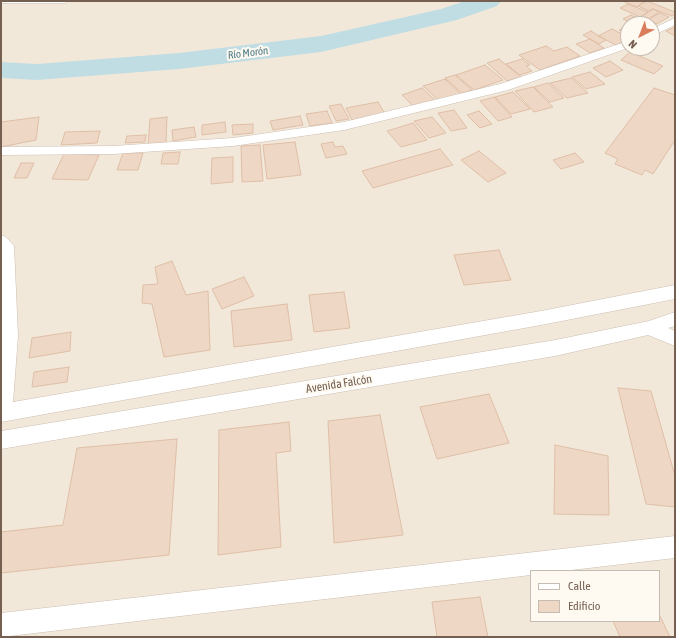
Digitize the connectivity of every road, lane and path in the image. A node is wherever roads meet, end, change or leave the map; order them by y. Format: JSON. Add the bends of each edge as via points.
{"nodes":[{"id":1,"x":1,"y":1,"type":"edge"},
{"id":2,"x":65,"y":1,"type":"edge"},
{"id":3,"x":675,"y":21,"type":"edge"},
{"id":4,"x":660,"y":29,"type":"edge"},
{"id":5,"x":620,"y":47,"type":"edge"},
{"id":6,"x":1,"y":151,"type":"edge"},
{"id":7,"x":1,"y":241,"type":"edge"},
{"id":8,"x":675,"y":292,"type":"edge"},
{"id":9,"x":675,"y":319,"type":"edge"},
{"id":10,"x":649,"y":328,"type":"junction"},
{"id":11,"x":675,"y":339,"type":"edge"},
{"id":12,"x":2,"y":413,"type":"edge"},
{"id":13,"x":1,"y":440,"type":"edge"},
{"id":14,"x":675,"y":547,"type":"edge"},
{"id":15,"x":1,"y":625,"type":"edge"}],
"edges":[{"from":1,"to":2,"type":"lane"},
{"from":3,"to":4,"type":"street"},
{"from":5,"to":6,"type":"street","via":[[504,87],[344,126],[225,142],[114,150]]},
{"from":7,"to":12,"type":"street","via":[[6,246],[9,336]]},
{"from":8,"to":12,"type":"street","via":[[533,320]]},
{"from":9,"to":10,"type":"street","name":"Avenida Falcón"},
{"from":10,"to":11,"type":"street"},
{"from":10,"to":13,"type":"street","name":"Avenida Falcón","via":[[555,348]]},
{"from":14,"to":15,"type":"street"}]}
